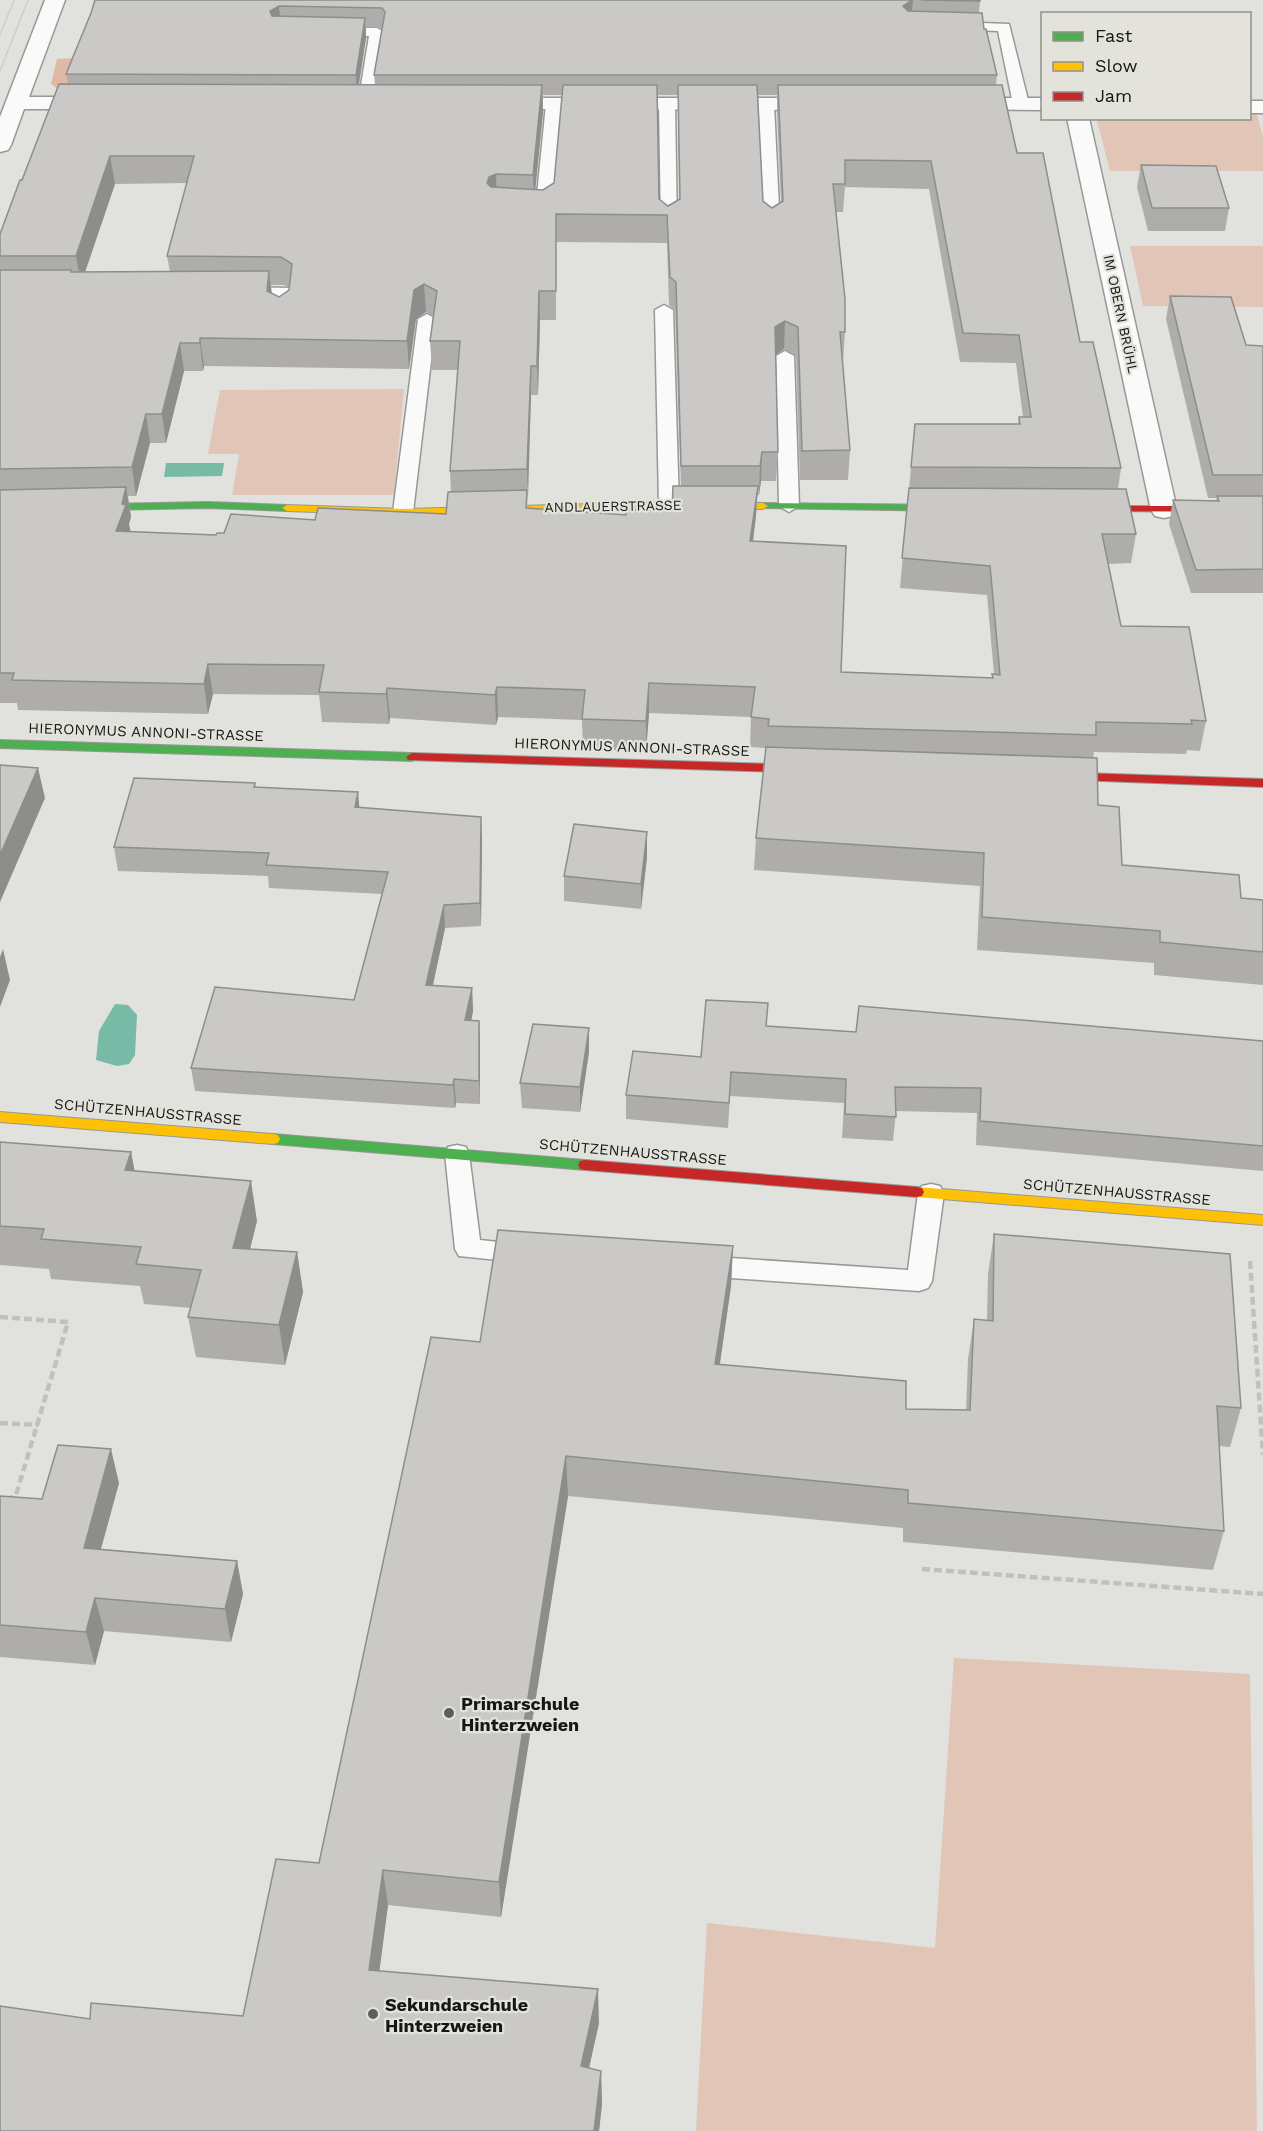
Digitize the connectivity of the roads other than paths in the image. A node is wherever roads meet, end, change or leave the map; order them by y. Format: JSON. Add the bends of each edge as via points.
{"nodes":[{"id":1,"x":55,"y":0,"type":"edge"},
{"id":2,"x":934,"y":26,"type":"edge"},
{"id":3,"x":317,"y":32,"type":"edge"},
{"id":4,"x":16,"y":103,"type":"junction"},
{"id":5,"x":112,"y":103,"type":"edge"},
{"id":6,"x":343,"y":104,"type":"edge"},
{"id":7,"x":366,"y":104,"type":"junction"},
{"id":8,"x":390,"y":104,"type":"edge"},
{"id":9,"x":472,"y":104,"type":"edge"},
{"id":10,"x":554,"y":104,"type":"junction"},
{"id":11,"x":667,"y":104,"type":"junction"},
{"id":12,"x":766,"y":104,"type":"junction"},
{"id":13,"x":847,"y":104,"type":"edge"},
{"id":14,"x":939,"y":104,"type":"edge"},
{"id":15,"x":1021,"y":104,"type":"junction"},
{"id":16,"x":1041,"y":104,"type":"edge"},
{"id":17,"x":1078,"y":120,"type":"edge"},
{"id":18,"x":0,"y":145,"type":"edge"},
{"id":19,"x":521,"y":209,"type":"edge"},
{"id":20,"x":669,"y":227,"type":"edge"},
{"id":21,"x":772,"y":229,"type":"edge"},
{"id":22,"x":225,"y":292,"type":"edge"},
{"id":23,"x":664,"y":310,"type":"dead end"},
{"id":24,"x":281,"y":318,"type":"edge"},
{"id":25,"x":427,"y":319,"type":"edge"},
{"id":26,"x":785,"y":356,"type":"dead end"},
{"id":27,"x":669,"y":505,"type":"junction"},
{"id":28,"x":789,"y":506,"type":"junction"},
{"id":29,"x":0,"y":508,"type":"edge"},
{"id":30,"x":965,"y":508,"type":"edge"},
{"id":31,"x":1070,"y":509,"type":"edge"},
{"id":32,"x":1263,"y":509,"type":"edge"},
{"id":33,"x":1164,"y":510,"type":"junction"},
{"id":34,"x":403,"y":512,"type":"junction"},
{"id":35,"x":0,"y":744,"type":"edge"},
{"id":36,"x":822,"y":769,"type":"edge"},
{"id":37,"x":1037,"y":776,"type":"edge"},
{"id":38,"x":1263,"y":783,"type":"edge"},
{"id":39,"x":0,"y":1117,"type":"edge"},
{"id":40,"x":457,"y":1154,"type":"junction"},
{"id":41,"x":931,"y":1193,"type":"junction"},
{"id":42,"x":1263,"y":1220,"type":"edge"},
{"id":43,"x":551,"y":1255,"type":"edge"},
{"id":44,"x":682,"y":1264,"type":"edge"}],
"edges":[{"from":1,"to":4,"type":"street"},
{"from":2,"to":15,"type":"lane","via":[[1004,27]]},
{"from":3,"to":7,"type":"lane","via":[[377,32]]},
{"from":4,"to":5,"type":"street"},
{"from":4,"to":18,"type":"street"},
{"from":6,"to":7,"type":"street"},
{"from":7,"to":8,"type":"street"},
{"from":9,"to":10,"type":"street"},
{"from":10,"to":11,"type":"street"},
{"from":10,"to":19,"type":"lane","via":[[544,210]]},
{"from":11,"to":12,"type":"street"},
{"from":11,"to":20,"type":"lane"},
{"from":12,"to":13,"type":"street"},
{"from":12,"to":21,"type":"lane"},
{"from":14,"to":15,"type":"street"},
{"from":15,"to":16,"type":"street"},
{"from":17,"to":33,"type":"street","name":"IM OBERN BRÜHL"},
{"from":22,"to":24,"type":"lane","via":[[284,292]]},
{"from":23,"to":27,"type":"lane"},
{"from":25,"to":34,"type":"lane"},
{"from":26,"to":28,"type":"lane"},
{"from":27,"to":28,"type":"street","name":"ANDLAUERSTRASSE"},
{"from":27,"to":34,"type":"street","name":"ANDLAUERSTRASSE"},
{"from":28,"to":30,"type":"street","name":"ANDLAUERSTRASSE"},
{"from":29,"to":34,"type":"street","name":"ANDLAUERSTRASSE","via":[[208,505]]},
{"from":31,"to":33,"type":"street"},
{"from":32,"to":33,"type":"street"},
{"from":35,"to":36,"type":"street","name":"HIERONYMUS ANNONI-STRASSE"},
{"from":37,"to":38,"type":"street"},
{"from":39,"to":40,"type":"street","name":"SCHÜTZENHAUSSTRASSE"},
{"from":40,"to":41,"type":"street","name":"SCHÜTZENHAUSSTRASSE"},
{"from":40,"to":43,"type":"lane","via":[[468,1249]]},
{"from":41,"to":42,"type":"street","name":"SCHÜTZENHAUSSTRASSE"},
{"from":41,"to":44,"type":"lane","via":[[919,1281]]}]}
